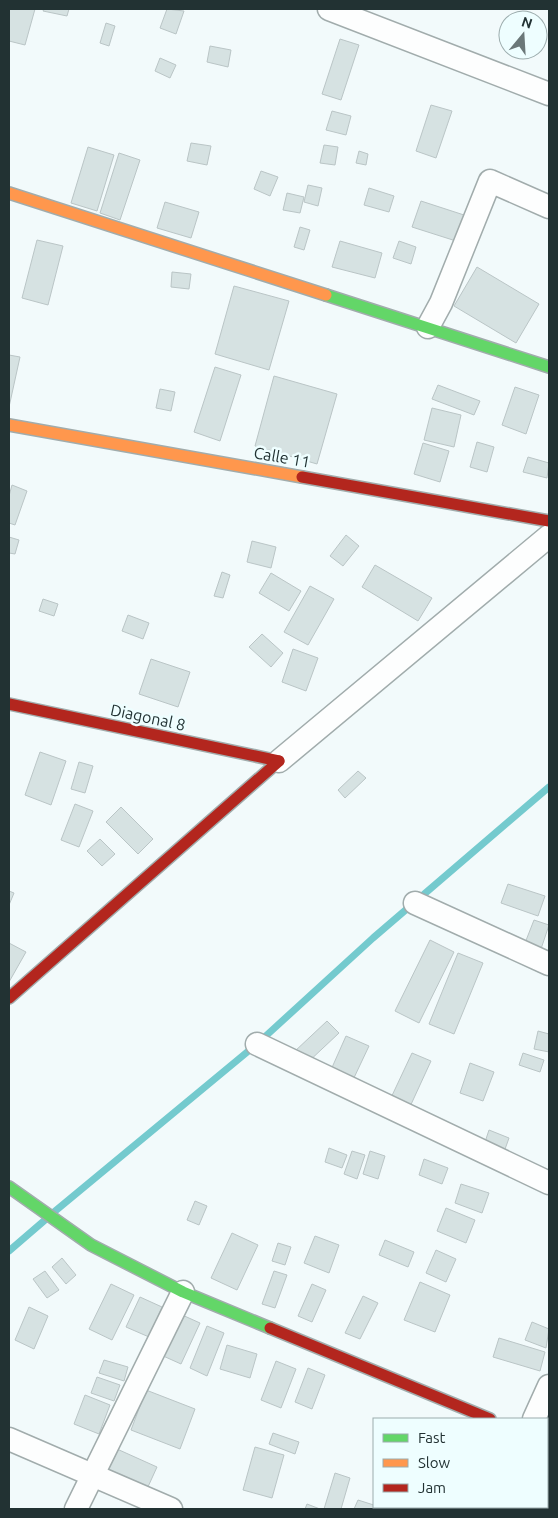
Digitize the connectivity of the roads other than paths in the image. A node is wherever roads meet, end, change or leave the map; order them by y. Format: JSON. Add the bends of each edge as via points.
{"nodes":[{"id":1,"x":329,"y":9,"type":"edge"},
{"id":2,"x":549,"y":94,"type":"edge"},
{"id":3,"x":9,"y":193,"type":"edge"},
{"id":4,"x":549,"y":207,"type":"edge"},
{"id":5,"x":428,"y":327,"type":"junction"},
{"id":6,"x":549,"y":367,"type":"edge"},
{"id":7,"x":9,"y":425,"type":"edge"},
{"id":8,"x":549,"y":521,"type":"edge"},
{"id":9,"x":549,"y":536,"type":"edge"},
{"id":10,"x":9,"y":705,"type":"edge"},
{"id":11,"x":279,"y":760,"type":"junction"},
{"id":12,"x":415,"y":903,"type":"dead end"},
{"id":13,"x":549,"y":964,"type":"edge"},
{"id":14,"x":9,"y":998,"type":"edge"},
{"id":15,"x":258,"y":1044,"type":"dead end"},
{"id":16,"x":549,"y":1182,"type":"edge"},
{"id":17,"x":9,"y":1187,"type":"edge"},
{"id":18,"x":183,"y":1292,"type":"junction"},
{"id":19,"x":549,"y":1386,"type":"edge"},
{"id":20,"x":488,"y":1418,"type":"edge"},
{"id":21,"x":534,"y":1418,"type":"edge"},
{"id":22,"x":9,"y":1438,"type":"edge"},
{"id":23,"x":92,"y":1476,"type":"junction"},
{"id":24,"x":76,"y":1509,"type":"edge"},
{"id":25,"x":171,"y":1509,"type":"edge"}],
"edges":[{"from":1,"to":2,"type":"street"},
{"from":3,"to":5,"type":"street"},
{"from":4,"to":5,"type":"street","via":[[490,181]]},
{"from":5,"to":6,"type":"street"},
{"from":7,"to":8,"type":"street","name":"Calle 11"},
{"from":9,"to":11,"type":"street"},
{"from":10,"to":11,"type":"street","name":"Diagonal 8"},
{"from":11,"to":14,"type":"street"},
{"from":12,"to":13,"type":"street"},
{"from":15,"to":16,"type":"street"},
{"from":17,"to":18,"type":"street","via":[[91,1246]]},
{"from":18,"to":20,"type":"street"},
{"from":18,"to":23,"type":"street"},
{"from":19,"to":21,"type":"street"},
{"from":22,"to":23,"type":"street"},
{"from":23,"to":24,"type":"street"},
{"from":23,"to":25,"type":"street"}]}
